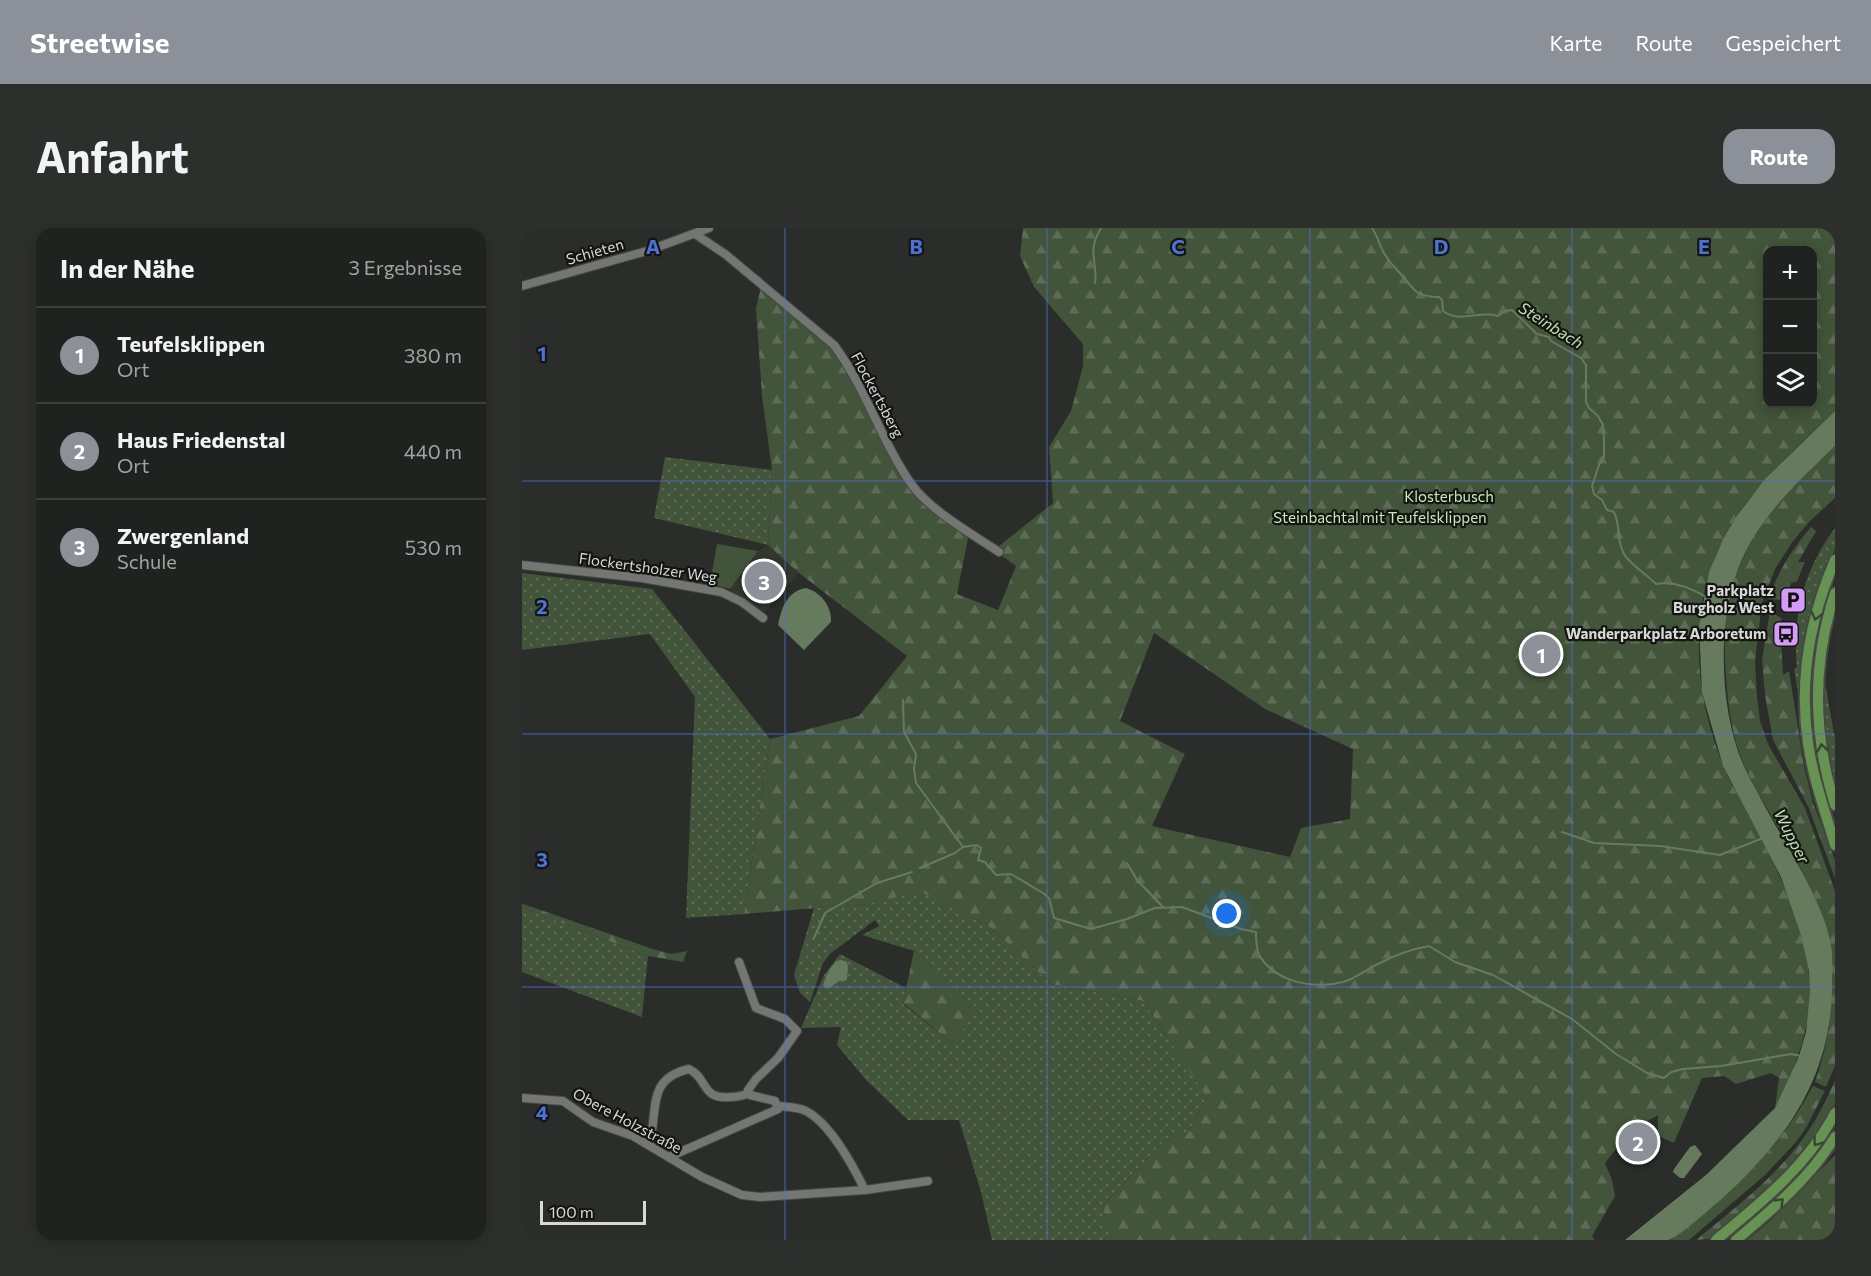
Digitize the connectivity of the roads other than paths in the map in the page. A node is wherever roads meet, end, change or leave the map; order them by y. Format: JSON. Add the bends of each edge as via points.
{"nodes":[{"id":1,"x":709,"y":228,"type":"edge"},
{"id":2,"x":696,"y":234,"type":"junction"},
{"id":3,"x":522,"y":286,"type":"edge"},
{"id":4,"x":999,"y":552,"type":"dead end"},
{"id":5,"x":1835,"y":561,"type":"edge"},
{"id":6,"x":522,"y":565,"type":"edge"},
{"id":7,"x":1835,"y":593,"type":"edge"},
{"id":8,"x":763,"y":618,"type":"dead end"},
{"id":9,"x":1835,"y":805,"type":"edge"},
{"id":10,"x":1835,"y":845,"type":"edge"},
{"id":11,"x":739,"y":962,"type":"dead end"},
{"id":12,"x":749,"y":1093,"type":"junction"},
{"id":13,"x":522,"y":1098,"type":"edge"},
{"id":14,"x":778,"y":1106,"type":"junction"},
{"id":15,"x":1835,"y":1113,"type":"edge"},
{"id":16,"x":1835,"y":1137,"type":"edge"},
{"id":17,"x":649,"y":1145,"type":"junction"},
{"id":18,"x":669,"y":1157,"type":"junction"},
{"id":19,"x":928,"y":1181,"type":"dead end"},
{"id":20,"x":865,"y":1190,"type":"junction"},
{"id":21,"x":1716,"y":1240,"type":"edge"},
{"id":22,"x":1736,"y":1240,"type":"edge"}],
"edges":[{"from":1,"to":2,"type":"street","name":"Schieten"},
{"from":2,"to":3,"type":"street","name":"Schieten"},
{"from":2,"to":4,"type":"street","name":"Flockertsberg","via":[[834,345],[847,362],[913,486],[940,511]]},
{"from":5,"to":10,"type":"highway","one_way":true,"via":[[1814,620],[1805,692],[1812,765]]},
{"from":6,"to":8,"type":"street","name":"Flockertsholzer Weg","via":[[642,578],[721,592]]},
{"from":9,"to":7,"type":"highway","one_way":true,"via":[[1820,742],[1817,701],[1821,649]]},
{"from":11,"to":12,"type":"street","via":[[756,1008],[785,1019],[797,1031],[778,1058],[750,1086]]},
{"from":12,"to":14,"type":"street","via":[[772,1100]]},
{"from":12,"to":17,"type":"street","via":[[717,1097],[709,1093],[693,1071],[680,1072],[666,1080],[657,1092]]},
{"from":13,"to":17,"type":"street","name":"Obere Holzstraße","via":[[563,1101],[593,1122]]},
{"from":14,"to":18,"type":"street","via":[[776,1111]]},
{"from":14,"to":20,"type":"street","via":[[801,1109],[815,1118],[838,1144]]},
{"from":15,"to":21,"type":"highway","one_way":true,"via":[[1819,1139],[1783,1181]]},
{"from":22,"to":16,"type":"highway","one_way":true,"via":[[1804,1178]]},
{"from":17,"to":18,"type":"street","name":"Obere Holzstraße"},
{"from":18,"to":20,"type":"street","name":"Obere Holzstraße","via":[[712,1182],[747,1196]]},
{"from":19,"to":20,"type":"street","name":"Obere Holzstraße"}]}
